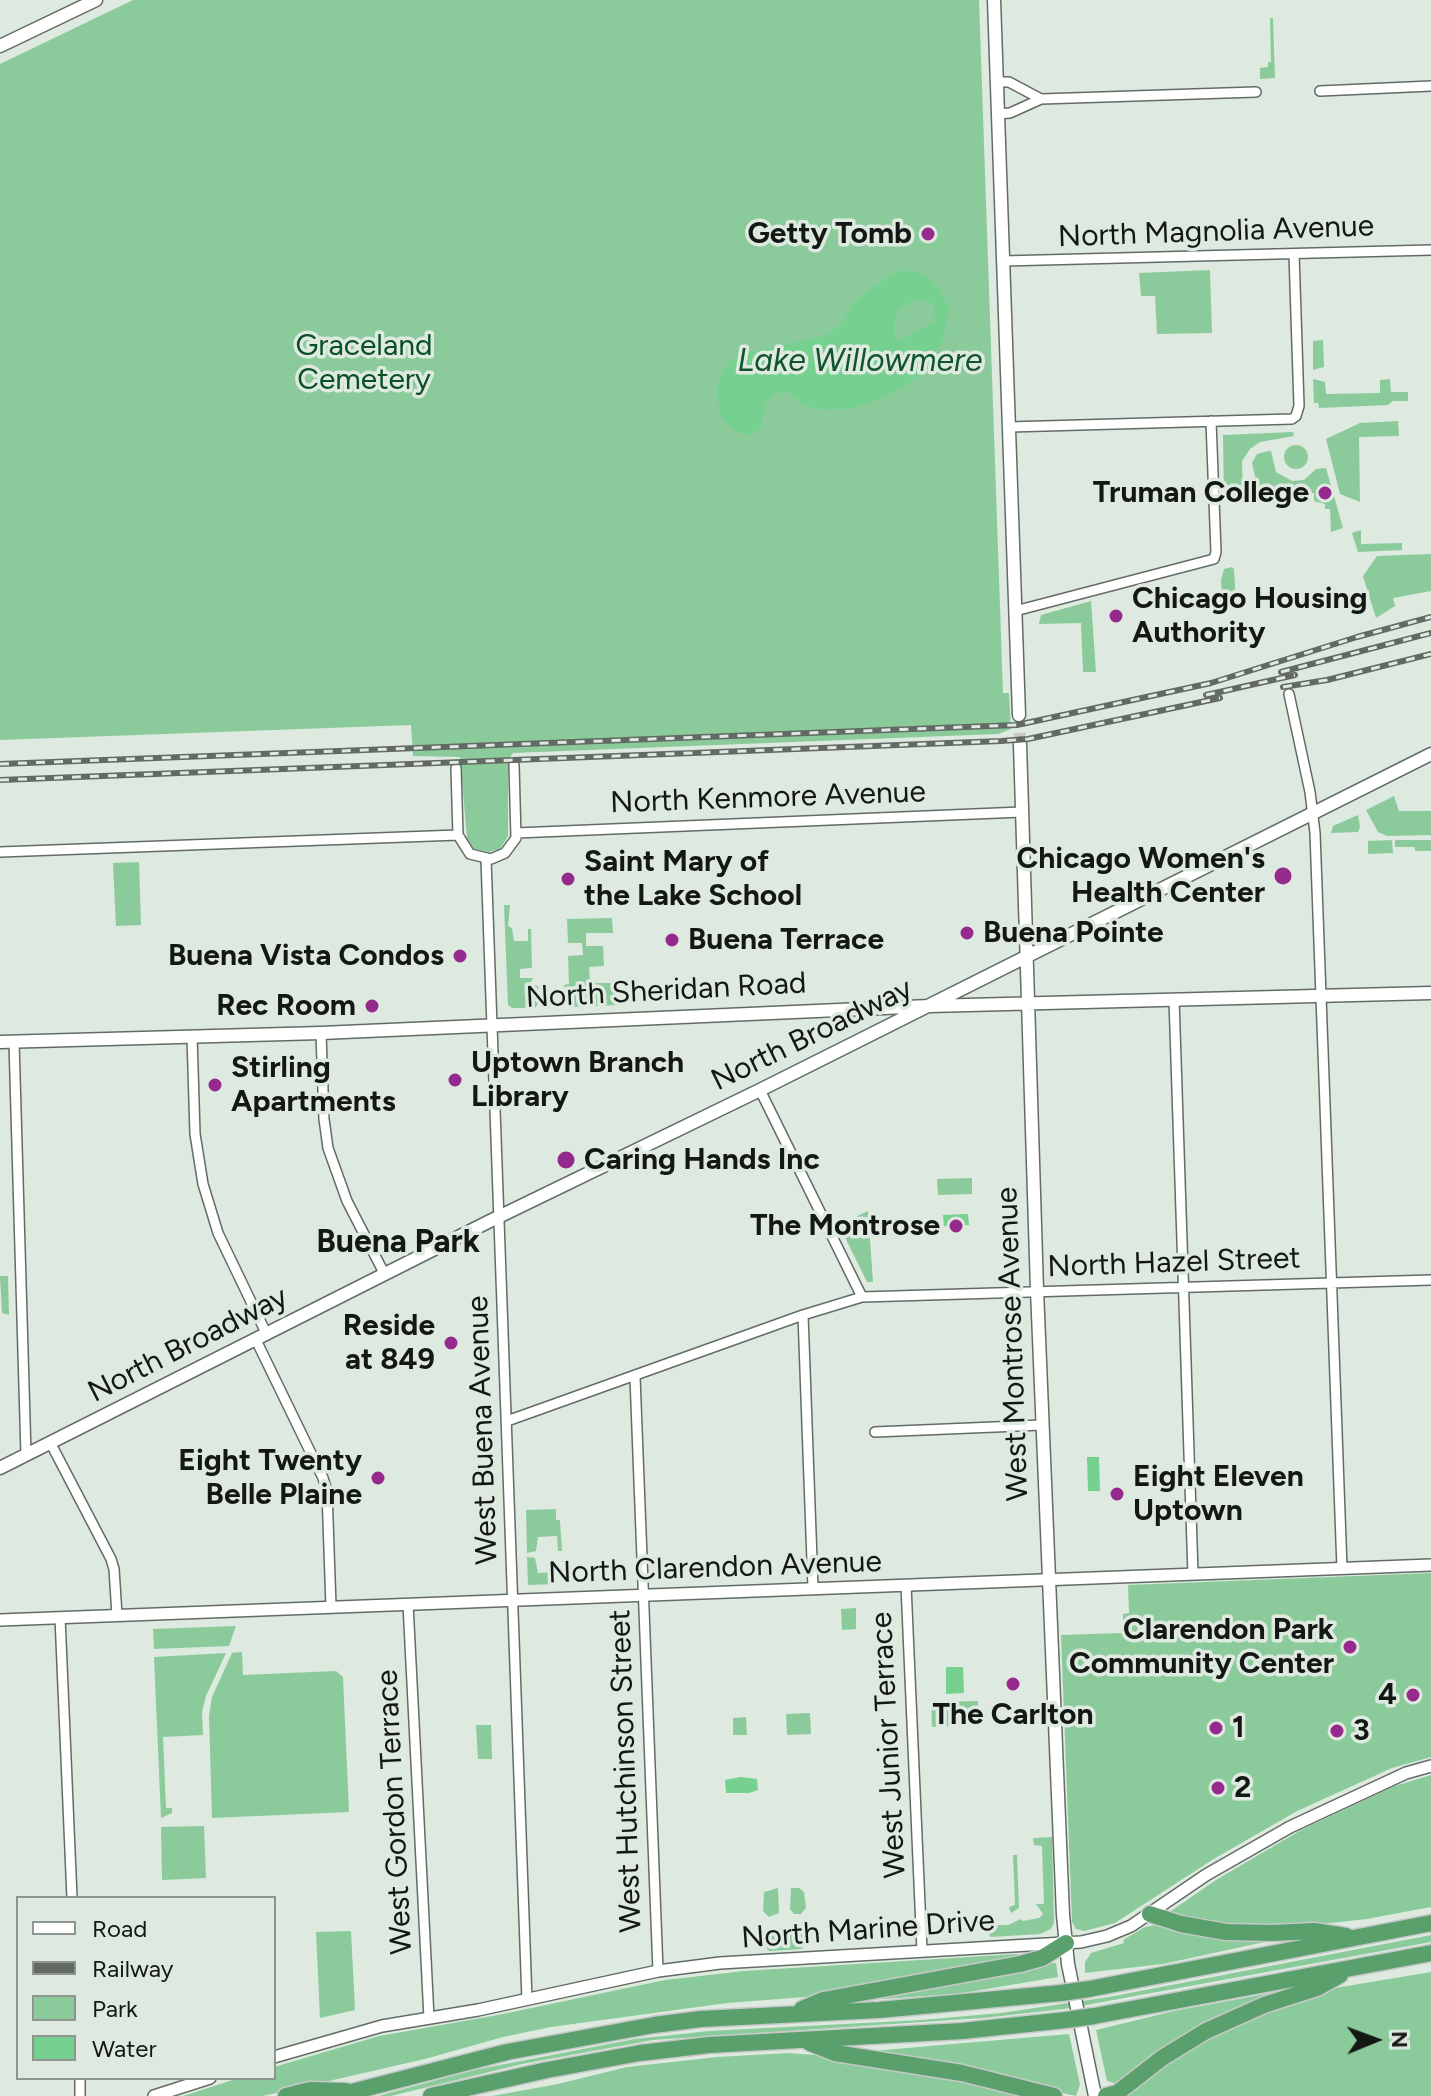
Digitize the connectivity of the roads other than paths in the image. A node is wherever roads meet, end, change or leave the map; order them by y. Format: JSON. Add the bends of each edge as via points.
{"nodes":[{"id":1,"x":96,"y":0,"type":"edge"},
{"id":2,"x":994,"y":0,"type":"edge"},
{"id":3,"x":0,"y":46,"type":"edge"},
{"id":4,"x":997,"y":82,"type":"junction"},
{"id":5,"x":1431,"y":86,"type":"edge"},
{"id":6,"x":1320,"y":91,"type":"dead end"},
{"id":7,"x":1256,"y":92,"type":"dead end"},
{"id":8,"x":1041,"y":99,"type":"junction"},
{"id":9,"x":998,"y":114,"type":"junction"},
{"id":10,"x":1431,"y":250,"type":"edge"},
{"id":11,"x":1294,"y":254,"type":"junction"},
{"id":12,"x":1003,"y":261,"type":"junction"},
{"id":13,"x":1211,"y":421,"type":"junction"},
{"id":14,"x":1009,"y":427,"type":"junction"},
{"id":15,"x":1015,"y":611,"type":"junction"},
{"id":16,"x":1289,"y":694,"type":"dead end"},
{"id":17,"x":1019,"y":715,"type":"tunnel mouth"},
{"id":18,"x":1020,"y":744,"type":"tunnel mouth"},
{"id":19,"x":1431,"y":754,"type":"edge"},
{"id":20,"x":514,"y":765,"type":"dead end"},
{"id":21,"x":456,"y":768,"type":"dead end"},
{"id":22,"x":1022,"y":812,"type":"junction"},
{"id":23,"x":1313,"y":813,"type":"junction"},
{"id":24,"x":516,"y":833,"type":"junction"},
{"id":25,"x":458,"y":835,"type":"junction"},
{"id":26,"x":0,"y":852,"type":"edge"},
{"id":27,"x":486,"y":859,"type":"junction"},
{"id":28,"x":1026,"y":955,"type":"junction"},
{"id":29,"x":1431,"y":993,"type":"edge"},
{"id":30,"x":1320,"y":995,"type":"junction"},
{"id":31,"x":1174,"y":999,"type":"junction"},
{"id":32,"x":1028,"y":1003,"type":"junction"},
{"id":33,"x":929,"y":1006,"type":"junction"},
{"id":34,"x":493,"y":1025,"type":"junction"},
{"id":35,"x":321,"y":1033,"type":"junction"},
{"id":36,"x":192,"y":1036,"type":"junction"},
{"id":37,"x":0,"y":1042,"type":"edge"},
{"id":38,"x":14,"y":1042,"type":"junction"},
{"id":39,"x":760,"y":1090,"type":"junction"},
{"id":40,"x":499,"y":1216,"type":"junction"},
{"id":41,"x":385,"y":1275,"type":"junction"},
{"id":42,"x":1431,"y":1280,"type":"edge"},
{"id":43,"x":1330,"y":1283,"type":"junction"},
{"id":44,"x":1184,"y":1286,"type":"junction"},
{"id":45,"x":1037,"y":1290,"type":"junction"},
{"id":46,"x":862,"y":1297,"type":"junction"},
{"id":47,"x":803,"y":1315,"type":"junction"},
{"id":48,"x":262,"y":1338,"type":"junction"},
{"id":49,"x":635,"y":1377,"type":"junction"},
{"id":50,"x":507,"y":1421,"type":"junction"},
{"id":51,"x":1042,"y":1425,"type":"junction"},
{"id":52,"x":875,"y":1432,"type":"dead end"},
{"id":53,"x":51,"y":1444,"type":"junction"},
{"id":54,"x":26,"y":1455,"type":"junction"},
{"id":55,"x":0,"y":1468,"type":"edge"},
{"id":56,"x":1431,"y":1565,"type":"edge"},
{"id":57,"x":1342,"y":1568,"type":"junction"},
{"id":58,"x":1193,"y":1574,"type":"junction"},
{"id":59,"x":1049,"y":1579,"type":"junction"},
{"id":60,"x":906,"y":1585,"type":"junction"},
{"id":61,"x":813,"y":1588,"type":"junction"},
{"id":62,"x":642,"y":1595,"type":"junction"},
{"id":63,"x":513,"y":1600,"type":"junction"},
{"id":64,"x":408,"y":1604,"type":"junction"},
{"id":65,"x":331,"y":1607,"type":"junction"},
{"id":66,"x":117,"y":1615,"type":"junction"},
{"id":67,"x":60,"y":1617,"type":"junction"},
{"id":68,"x":0,"y":1620,"type":"edge"},
{"id":69,"x":1431,"y":1766,"type":"edge"},
{"id":70,"x":72,"y":1896,"type":"edge"},
{"id":71,"x":1150,"y":1914,"type":"junction"},
{"id":72,"x":1431,"y":1923,"type":"edge"},
{"id":73,"x":1355,"y":1938,"type":"junction"},
{"id":74,"x":1066,"y":1943,"type":"junction"},
{"id":75,"x":922,"y":1951,"type":"junction"},
{"id":76,"x":1431,"y":1953,"type":"edge"},
{"id":77,"x":1403,"y":1958,"type":"junction"},
{"id":78,"x":1431,"y":1963,"type":"edge"},
{"id":79,"x":1353,"y":1968,"type":"junction"},
{"id":80,"x":658,"y":1971,"type":"junction"},
{"id":81,"x":527,"y":2000,"type":"junction"},
{"id":82,"x":790,"y":2014,"type":"junction"},
{"id":83,"x":429,"y":2018,"type":"junction"},
{"id":84,"x":803,"y":2040,"type":"junction"},
{"id":85,"x":276,"y":2056,"type":"edge"},
{"id":86,"x":204,"y":2080,"type":"edge"},
{"id":87,"x":344,"y":2094,"type":"edge"},
{"id":88,"x":154,"y":2096,"type":"edge"},
{"id":89,"x":286,"y":2096,"type":"edge"},
{"id":90,"x":431,"y":2096,"type":"edge"},
{"id":91,"x":1054,"y":2096,"type":"edge"},
{"id":92,"x":1095,"y":2096,"type":"edge"},
{"id":93,"x":1106,"y":2096,"type":"edge"}],
"edges":[{"from":1,"to":3,"type":"main road"},
{"from":2,"to":4,"type":"main road"},
{"from":4,"to":8,"type":"street","via":[[1009,82]]},
{"from":4,"to":9,"type":"main road"},
{"from":5,"to":6,"type":"street"},
{"from":7,"to":8,"type":"street"},
{"from":8,"to":9,"type":"street"},
{"from":9,"to":12,"type":"main road"},
{"from":10,"to":11,"type":"street","name":"North Magnolia Avenue"},
{"from":11,"to":12,"type":"street","name":"North Magnolia Avenue"},
{"from":11,"to":13,"type":"street","via":[[1296,416]]},
{"from":12,"to":14,"type":"main road"},
{"from":13,"to":14,"type":"street"},
{"from":13,"to":15,"type":"street","via":[[1214,559]]},
{"from":14,"to":15,"type":"main road"},
{"from":15,"to":17,"type":"main road"},
{"from":16,"to":23,"type":"street"},
{"from":18,"to":22,"type":"main road","name":"West Montrose Avenue"},
{"from":19,"to":23,"type":"main road","name":"North Broadway"},
{"from":20,"to":24,"type":"street"},
{"from":21,"to":25,"type":"street"},
{"from":22,"to":24,"type":"street","name":"North Kenmore Avenue"},
{"from":22,"to":28,"type":"main road","name":"West Montrose Avenue"},
{"from":23,"to":28,"type":"main road","name":"North Broadway"},
{"from":23,"to":30,"type":"street"},
{"from":24,"to":27,"type":"street","via":[[505,853]]},
{"from":25,"to":26,"type":"street"},
{"from":25,"to":27,"type":"street","via":[[470,854]]},
{"from":27,"to":34,"type":"street","name":"West Buena Avenue"},
{"from":28,"to":32,"type":"main road","name":"West Montrose Avenue"},
{"from":28,"to":33,"type":"main road","name":"North Broadway"},
{"from":29,"to":30,"type":"main road","name":"North Sheridan Road"},
{"from":30,"to":31,"type":"main road","name":"North Sheridan Road"},
{"from":30,"to":43,"type":"street"},
{"from":31,"to":32,"type":"main road","name":"North Sheridan Road"},
{"from":31,"to":44,"type":"street"},
{"from":32,"to":33,"type":"main road","name":"North Sheridan Road"},
{"from":32,"to":45,"type":"main road","name":"West Montrose Avenue"},
{"from":33,"to":34,"type":"main road","name":"North Sheridan Road"},
{"from":33,"to":39,"type":"main road","name":"North Broadway"},
{"from":34,"to":35,"type":"main road","name":"North Sheridan Road"},
{"from":34,"to":40,"type":"street","name":"West Buena Avenue"},
{"from":35,"to":36,"type":"main road","name":"North Sheridan Road"},
{"from":35,"to":41,"type":"street","via":[[328,1148],[347,1201]]},
{"from":36,"to":38,"type":"main road","name":"North Sheridan Road"},
{"from":36,"to":48,"type":"street","via":[[195,1134],[203,1184]]},
{"from":37,"to":38,"type":"main road","name":"North Sheridan Road"},
{"from":38,"to":54,"type":"street"},
{"from":39,"to":40,"type":"main road","name":"North Broadway"},
{"from":39,"to":46,"type":"street"},
{"from":40,"to":41,"type":"main road","name":"North Broadway"},
{"from":40,"to":50,"type":"street","name":"West Buena Avenue"},
{"from":41,"to":48,"type":"main road","name":"North Broadway"},
{"from":42,"to":43,"type":"street","name":"North Hazel Street"},
{"from":43,"to":44,"type":"street","name":"North Hazel Street"},
{"from":43,"to":57,"type":"street"},
{"from":44,"to":45,"type":"street","name":"North Hazel Street"},
{"from":44,"to":58,"type":"street"},
{"from":45,"to":46,"type":"street","name":"North Hazel Street"},
{"from":45,"to":51,"type":"main road","name":"West Montrose Avenue"},
{"from":46,"to":47,"type":"street","name":"North Hazel Street"},
{"from":47,"to":49,"type":"street","name":"North Hazel Street"},
{"from":47,"to":61,"type":"street"},
{"from":48,"to":53,"type":"main road","name":"North Broadway"},
{"from":48,"to":65,"type":"street","via":[[327,1491]]},
{"from":49,"to":50,"type":"street","name":"North Hazel Street"},
{"from":49,"to":62,"type":"street","name":"West Hutchinson Street"},
{"from":50,"to":63,"type":"street","name":"West Buena Avenue"},
{"from":51,"to":52,"type":"street"},
{"from":51,"to":59,"type":"main road","name":"West Montrose Avenue"},
{"from":53,"to":54,"type":"main road","name":"North Broadway"},
{"from":53,"to":66,"type":"street","via":[[111,1559]]},
{"from":54,"to":55,"type":"main road","name":"North Broadway"},
{"from":56,"to":57,"type":"street","name":"North Clarendon Avenue"},
{"from":57,"to":58,"type":"street","name":"North Clarendon Avenue"},
{"from":58,"to":59,"type":"street","name":"North Clarendon Avenue"},
{"from":59,"to":60,"type":"street","name":"North Clarendon Avenue"},
{"from":59,"to":74,"type":"main road","name":"West Montrose Avenue"},
{"from":60,"to":61,"type":"street","name":"North Clarendon Avenue"},
{"from":60,"to":75,"type":"street","name":"West Junior Terrace"},
{"from":61,"to":62,"type":"street","name":"North Clarendon Avenue"},
{"from":62,"to":63,"type":"street","name":"North Clarendon Avenue"},
{"from":62,"to":80,"type":"street","name":"West Hutchinson Street"},
{"from":63,"to":64,"type":"street","name":"North Clarendon Avenue"},
{"from":63,"to":81,"type":"street","name":"West Buena Avenue"},
{"from":64,"to":65,"type":"street","name":"North Clarendon Avenue"},
{"from":64,"to":83,"type":"street","name":"West Gordon Terrace"},
{"from":65,"to":66,"type":"street","name":"North Clarendon Avenue"},
{"from":66,"to":67,"type":"street","name":"North Clarendon Avenue"},
{"from":67,"to":68,"type":"street","name":"North Clarendon Avenue"},
{"from":67,"to":70,"type":"street"},
{"from":69,"to":71,"type":"street","name":"North Marine Drive","via":[[1290,1827]]},
{"from":71,"to":73,"type":"highway","via":[[1226,1932],[1314,1931]]},
{"from":71,"to":74,"type":"street","name":"North Marine Drive","via":[[1107,1936]]},
{"from":72,"to":73,"type":"highway"},
{"from":73,"to":82,"type":"highway","bridge":true,"via":[[1061,1993]]},
{"from":74,"to":75,"type":"street","name":"North Marine Drive"},
{"from":74,"to":82,"type":"highway","via":[[1020,1964],[823,2000]]},
{"from":74,"to":92,"type":"main road","name":"West Montrose Avenue"},
{"from":75,"to":80,"type":"street","name":"North Marine Drive"},
{"from":76,"to":77,"type":"highway"},
{"from":77,"to":78,"type":"highway"},
{"from":77,"to":79,"type":"highway"},
{"from":79,"to":84,"type":"highway","bridge":true,"via":[[1066,2020]]},
{"from":79,"to":93,"type":"highway","via":[[1317,1988],[1206,2031]]},
{"from":80,"to":81,"type":"street","name":"North Marine Drive"},
{"from":81,"to":83,"type":"street","name":"North Marine Drive"},
{"from":82,"to":87,"type":"highway","via":[[701,2019],[572,2038]]},
{"from":83,"to":85,"type":"street","name":"North Marine Drive"},
{"from":84,"to":90,"type":"highway","via":[[640,2053]]},
{"from":84,"to":91,"type":"highway","via":[[835,2053],[962,2073]]},
{"from":86,"to":88,"type":"street"},
{"from":87,"to":89,"type":"highway","via":[[310,2090]]}]}
